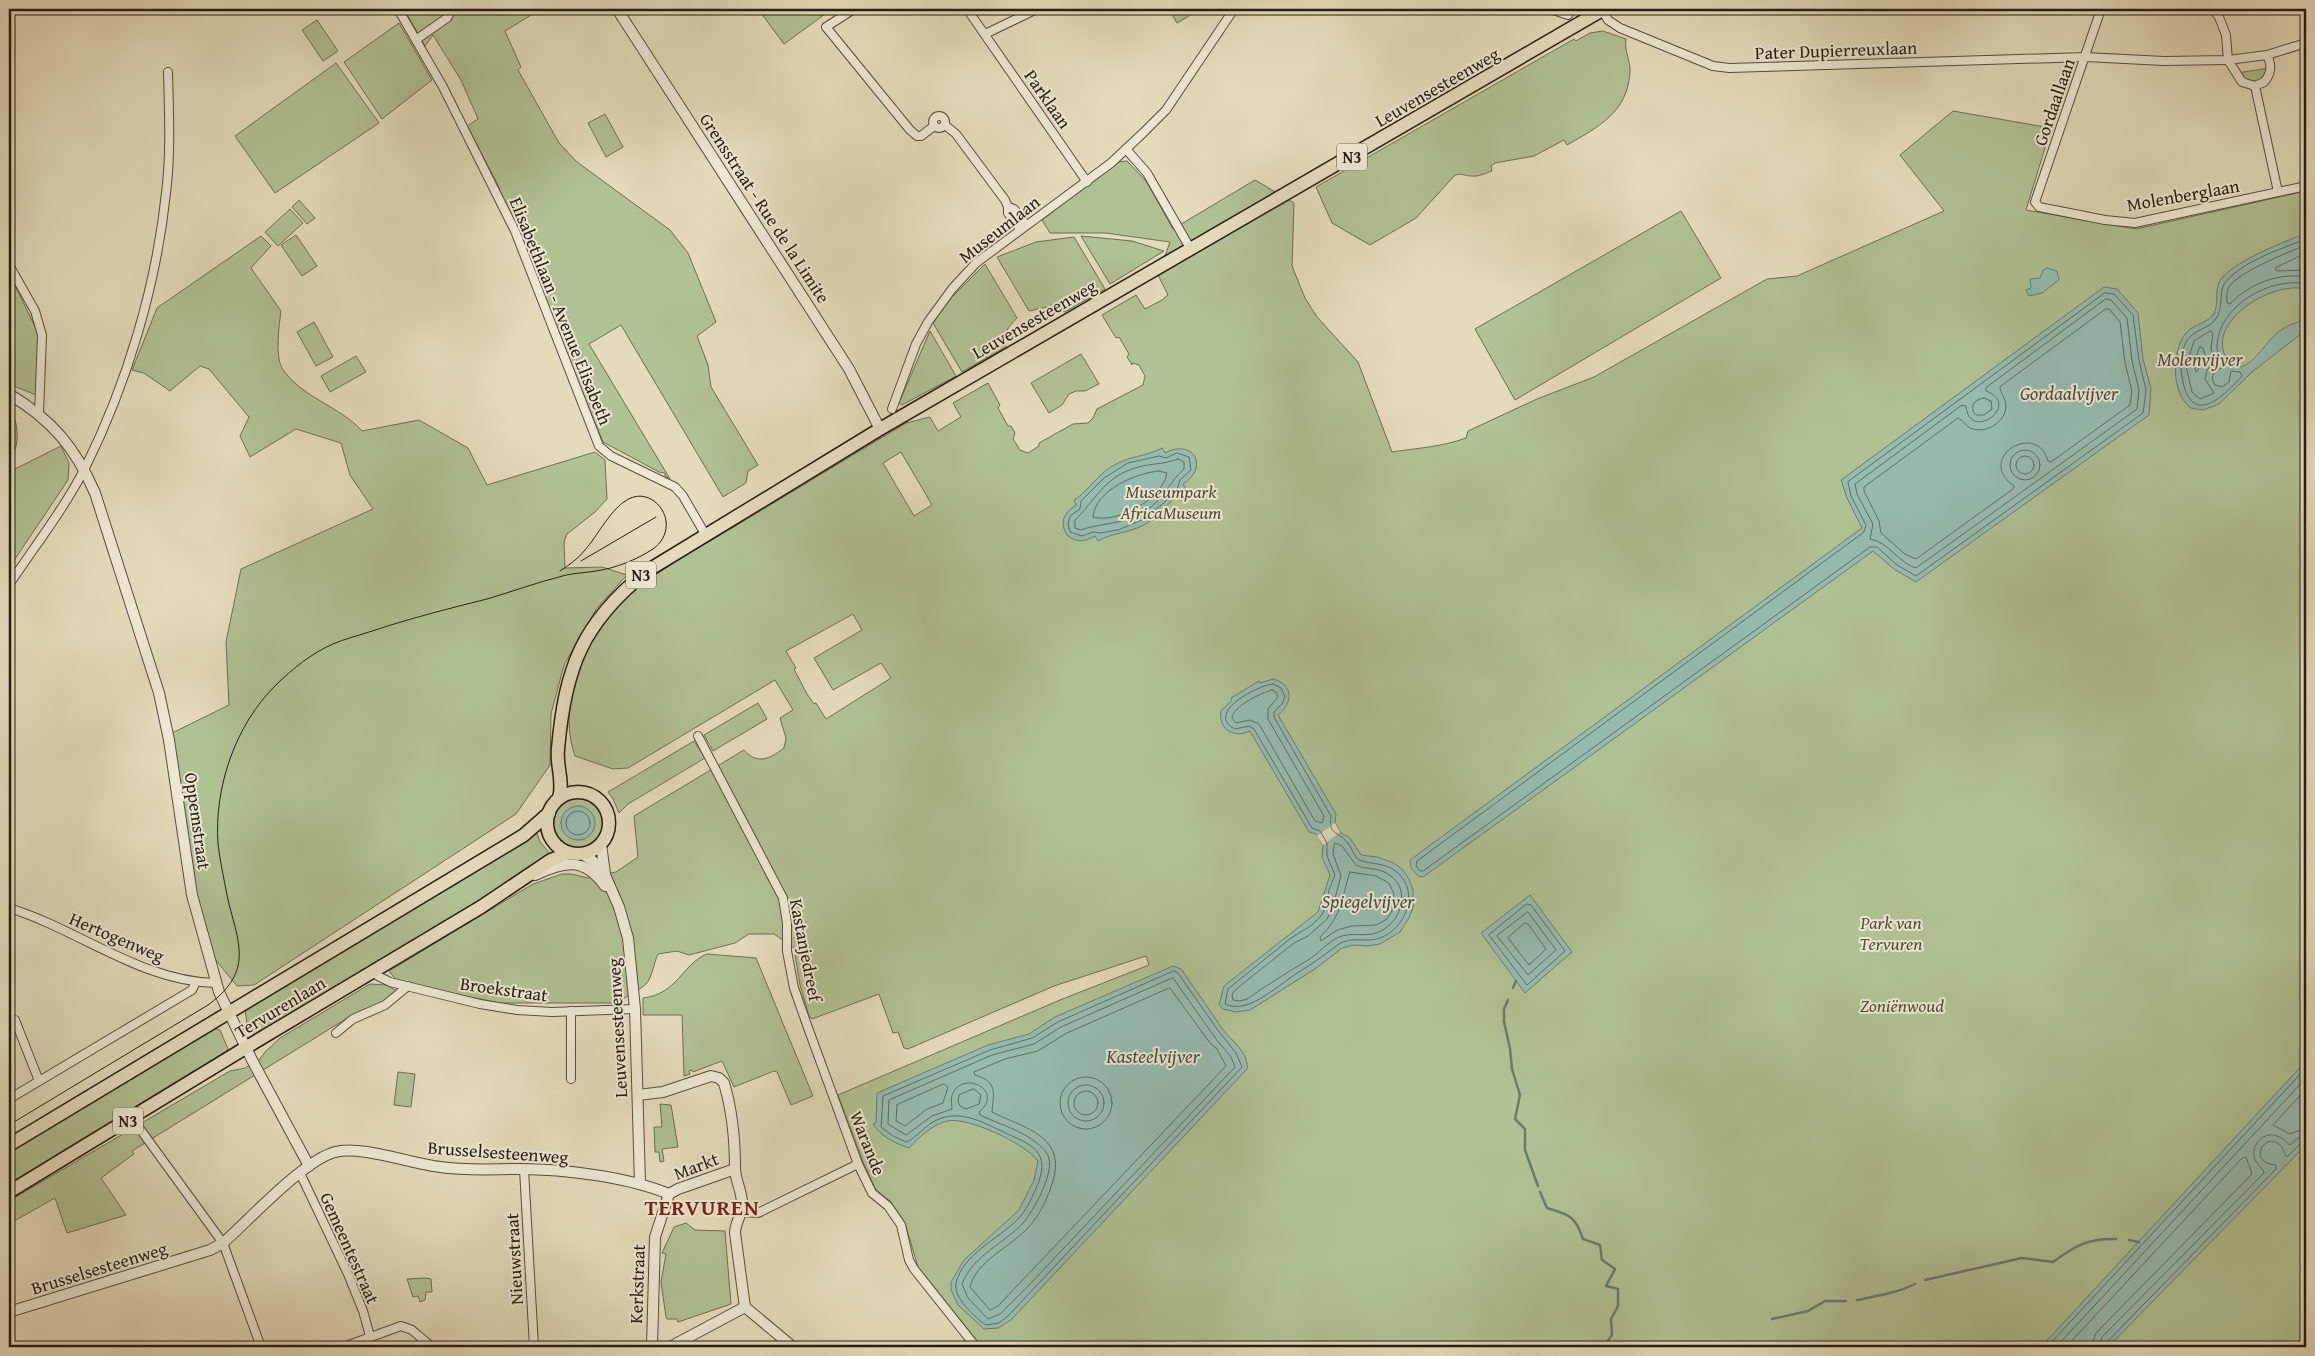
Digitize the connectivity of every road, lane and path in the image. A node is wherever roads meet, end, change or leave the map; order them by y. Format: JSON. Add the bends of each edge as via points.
{"nodes":[{"id":1,"x":398,"y":9,"type":"edge"},
{"id":2,"x":452,"y":9,"type":"edge"},
{"id":3,"x":617,"y":9,"type":"edge"},
{"id":4,"x":854,"y":9,"type":"edge"},
{"id":5,"x":967,"y":9,"type":"edge"},
{"id":6,"x":1037,"y":9,"type":"edge"},
{"id":7,"x":1234,"y":9,"type":"edge"},
{"id":8,"x":1550,"y":9,"type":"edge"},
{"id":9,"x":2101,"y":9,"type":"edge"},
{"id":10,"x":2213,"y":9,"type":"edge"},
{"id":11,"x":1603,"y":10,"type":"edge"},
{"id":12,"x":1568,"y":15,"type":"dead end"},
{"id":13,"x":985,"y":34,"type":"junction"},
{"id":14,"x":417,"y":40,"type":"junction"},
{"id":15,"x":2306,"y":42,"type":"edge"},
{"id":16,"x":2267,"y":55,"type":"junction"},
{"id":17,"x":2086,"y":57,"type":"junction"},
{"id":18,"x":2228,"y":60,"type":"junction"},
{"id":19,"x":168,"y":72,"type":"dead end"},
{"id":20,"x":2255,"y":86,"type":"junction"},
{"id":21,"x":1126,"y":150,"type":"junction"},
{"id":22,"x":1087,"y":182,"type":"junction"},
{"id":23,"x":2306,"y":186,"type":"edge"},
{"id":24,"x":2278,"y":192,"type":"junction"},
{"id":25,"x":2036,"y":205,"type":"joint"},
{"id":26,"x":1023,"y":227,"type":"junction"},
{"id":27,"x":1190,"y":248,"type":"junction"},
{"id":28,"x":9,"y":265,"type":"edge"},
{"id":29,"x":9,"y":394,"type":"edge"},
{"id":30,"x":892,"y":409,"type":"dead end"},
{"id":31,"x":39,"y":414,"type":"junction"},
{"id":32,"x":880,"y":428,"type":"junction"},
{"id":33,"x":84,"y":469,"type":"junction"},
{"id":34,"x":705,"y":534,"type":"junction"},
{"id":35,"x":9,"y":585,"type":"edge"},
{"id":36,"x":560,"y":729,"type":"junction"},
{"id":37,"x":698,"y":736,"type":"dead end"},
{"id":38,"x":557,"y":755,"type":"junction"},
{"id":39,"x":581,"y":792,"type":"junction"},
{"id":40,"x":559,"y":798,"type":"junction"},
{"id":41,"x":549,"y":813,"type":"junction"},
{"id":42,"x":601,"y":844,"type":"junction"},
{"id":43,"x":500,"y":848,"type":"junction"},
{"id":44,"x":576,"y":854,"type":"junction"},
{"id":45,"x":605,"y":875,"type":"junction"},
{"id":46,"x":521,"y":882,"type":"junction"},
{"id":47,"x":612,"y":891,"type":"junction"},
{"id":48,"x":9,"y":908,"type":"edge"},
{"id":49,"x":374,"y":971,"type":"junction"},
{"id":50,"x":196,"y":982,"type":"junction"},
{"id":51,"x":216,"y":983,"type":"junction"},
{"id":52,"x":408,"y":986,"type":"junction"},
{"id":53,"x":635,"y":1009,"type":"junction"},
{"id":54,"x":571,"y":1011,"type":"junction"},
{"id":55,"x":227,"y":1012,"type":"junction"},
{"id":56,"x":15,"y":1020,"type":"dead end"},
{"id":57,"x":336,"y":1034,"type":"dead end"},
{"id":58,"x":246,"y":1048,"type":"junction"},
{"id":59,"x":571,"y":1079,"type":"dead end"},
{"id":60,"x":39,"y":1081,"type":"junction"},
{"id":61,"x":638,"y":1095,"type":"junction"},
{"id":62,"x":832,"y":1095,"type":"joint"},
{"id":63,"x":9,"y":1099,"type":"edge"},
{"id":64,"x":132,"y":1118,"type":"junction"},
{"id":65,"x":9,"y":1145,"type":"edge"},
{"id":66,"x":858,"y":1164,"type":"junction"},
{"id":67,"x":309,"y":1166,"type":"junction"},
{"id":68,"x":524,"y":1169,"type":"junction"},
{"id":69,"x":735,"y":1169,"type":"junction"},
{"id":70,"x":300,"y":1173,"type":"junction"},
{"id":71,"x":640,"y":1184,"type":"junction"},
{"id":72,"x":9,"y":1192,"type":"edge"},
{"id":73,"x":669,"y":1194,"type":"junction"},
{"id":74,"x":741,"y":1212,"type":"junction"},
{"id":75,"x":223,"y":1243,"type":"junction"},
{"id":76,"x":744,"y":1307,"type":"junction"},
{"id":77,"x":9,"y":1312,"type":"edge"},
{"id":78,"x":370,"y":1336,"type":"junction"},
{"id":79,"x":262,"y":1347,"type":"edge"},
{"id":80,"x":342,"y":1347,"type":"edge"},
{"id":81,"x":432,"y":1347,"type":"edge"},
{"id":82,"x":534,"y":1347,"type":"edge"},
{"id":83,"x":652,"y":1347,"type":"edge"},
{"id":84,"x":670,"y":1347,"type":"edge"},
{"id":85,"x":793,"y":1347,"type":"edge"},
{"id":86,"x":976,"y":1347,"type":"edge"}],
"edges":[{"from":1,"to":14,"type":"street","name":"Elisabethlaan - Avenue Elisabeth"},
{"from":2,"to":14,"type":"street","via":[[446,18]]},
{"from":3,"to":32,"type":"street","name":"Grensstraat - Rue de la Limite","via":[[849,369]]},
{"from":4,"to":26,"type":"street","via":[[826,27],[917,136],[934,126],[934,119],[940,116],[945,120],[945,125],[956,134],[1008,207],[1008,213]]},
{"from":5,"to":13,"type":"street","name":"Parklaan"},
{"from":6,"to":13,"type":"street"},
{"from":7,"to":21,"type":"street","name":"Museumlaan","via":[[1166,110]]},
{"from":8,"to":12,"type":"street"},
{"from":9,"to":17,"type":"street","name":"Gordaallaan"},
{"from":10,"to":18,"type":"street","via":[[2226,35]]},
{"from":11,"to":17,"type":"street","name":"Pater Dupierreuxlaan","via":[[1608,20],[1620,28],[1712,66],[1729,68]]},
{"from":11,"to":27,"type":"main road","name":"Leuvensesteenweg","number":"N3"},
{"from":13,"to":22,"type":"street","name":"Parklaan"},
{"from":14,"to":34,"type":"street","name":"Elisabethlaan - Avenue Elisabeth","via":[[444,87],[515,231],[599,446],[608,454],[675,487]]},
{"from":15,"to":16,"type":"street","name":"Pater Dupierreuxlaan"},
{"from":16,"to":18,"type":"street","name":"Pater Dupierreuxlaan"},
{"from":16,"to":20,"type":"street","via":[[2271,63],[2268,78]]},
{"from":17,"to":18,"type":"street","name":"Pater Dupierreuxlaan"},
{"from":17,"to":25,"type":"street","name":"Gordaallaan"},
{"from":18,"to":20,"type":"street","via":[[2242,82]]},
{"from":19,"to":33,"type":"street","via":[[167,185],[151,283],[124,372]]},
{"from":20,"to":24,"type":"street"},
{"from":21,"to":22,"type":"street","name":"Museumlaan"},
{"from":21,"to":27,"type":"street","via":[[1147,173]]},
{"from":22,"to":26,"type":"street","name":"Museumlaan"},
{"from":23,"to":24,"type":"street","name":"Molenberglaan"},
{"from":24,"to":25,"type":"street","name":"Molenberglaan","via":[[2135,223]]},
{"from":26,"to":30,"type":"street","name":"Museumlaan","via":[[976,263],[940,303],[916,344]]},
{"from":27,"to":32,"type":"main road","name":"Leuvensesteenweg","number":"N3"},
{"from":28,"to":31,"type":"street","via":[[35,311],[42,335]]},
{"from":29,"to":31,"type":"street","name":"Oppemstraat"},
{"from":31,"to":33,"type":"street","name":"Oppemstraat","via":[[53,426]]},
{"from":32,"to":34,"type":"main road","name":"Leuvensesteenweg","number":"N3"},
{"from":33,"to":35,"type":"street"},
{"from":33,"to":51,"type":"street","name":"Oppemstraat","via":[[116,556],[159,693],[172,756],[192,895]]},
{"from":34,"to":36,"type":"main road","name":"Leuvensesteenweg","number":"N3","via":[[622,591],[590,630],[573,665],[562,703]]},
{"from":36,"to":38,"type":"main road","name":"Leuvensesteenweg","number":"N3"},
{"from":36,"to":39,"type":"main road","name":"Leuvensesteenweg","number":"N3","via":[[567,773]]},
{"from":37,"to":62,"type":"street","name":"Kastanjedreef","via":[[783,898],[794,988]]},
{"from":38,"to":40,"type":"main road","name":"Leuvensesteenweg","number":"N3","via":[[561,785]]},
{"from":38,"to":43,"type":"main road","number":"N3","via":[[552,793],[545,805]]},
{"from":39,"to":40,"type":"main road"},
{"from":39,"to":42,"type":"main road","number":"N3","via":[[600,801],[608,814],[609,829]]},
{"from":40,"to":41,"type":"main road","name":"Tervurenlaan","number":"N3"},
{"from":41,"to":43,"type":"main road","name":"Tervurenlaan","number":"N3","via":[[532,829]]},
{"from":41,"to":44,"type":"main road","via":[[550,837],[562,850]]},
{"from":42,"to":44,"type":"main road","name":"Tervurenlaan","number":"N3","via":[[589,853]]},
{"from":42,"to":45,"type":"street","name":"Leuvensesteenweg"},
{"from":43,"to":55,"type":"main road","name":"Tervurenlaan","number":"N3"},
{"from":44,"to":45,"type":"street","name":"Leuvensesteenweg","via":[[593,861]]},
{"from":44,"to":46,"type":"main road","name":"Tervurenlaan","number":"N3","via":[[551,860]]},
{"from":45,"to":47,"type":"street","name":"Leuvensesteenweg"},
{"from":46,"to":47,"type":"street","number":"N3","via":[[557,866],[574,864],[592,871]]},
{"from":46,"to":49,"type":"main road","name":"Tervurenlaan","number":"N3"},
{"from":47,"to":53,"type":"street","name":"Leuvensesteenweg","via":[[628,938]]},
{"from":48,"to":50,"type":"street","name":"Hertogenweg","via":[[149,968]]},
{"from":49,"to":52,"type":"street","name":"Broekstraat","via":[[382,979]]},
{"from":49,"to":58,"type":"main road","name":"Tervurenlaan","number":"N3"},
{"from":50,"to":51,"type":"street","name":"Hertogenweg"},
{"from":50,"to":60,"type":"street","via":[[192,990]]},
{"from":51,"to":55,"type":"street","name":"Oppemstraat"},
{"from":52,"to":54,"type":"street","name":"Broekstraat","via":[[498,1007]]},
{"from":52,"to":57,"type":"street","via":[[391,1001],[353,1019]]},
{"from":53,"to":54,"type":"street","name":"Broekstraat"},
{"from":53,"to":61,"type":"street","name":"Leuvensesteenweg"},
{"from":54,"to":59,"type":"street"},
{"from":55,"to":58,"type":"street","name":"Oppemstraat"},
{"from":55,"to":65,"type":"main road","name":"Tervurenlaan","number":"N3"},
{"from":56,"to":60,"type":"street"},
{"from":58,"to":64,"type":"main road","name":"Tervurenlaan","number":"N3"},
{"from":58,"to":67,"type":"street","name":"Oppemstraat"},
{"from":60,"to":63,"type":"street"},
{"from":61,"to":69,"type":"street","via":[[663,1092],[717,1077],[725,1086],[736,1155]]},
{"from":61,"to":71,"type":"street","name":"Leuvensesteenweg"},
{"from":62,"to":66,"type":"street","name":"Warande"},
{"from":64,"to":72,"type":"main road","name":"Tervurenlaan","number":"N3"},
{"from":64,"to":75,"type":"street"},
{"from":66,"to":74,"type":"street","via":[[758,1213]]},
{"from":66,"to":86,"type":"street","name":"Warande","via":[[872,1193],[888,1206],[901,1225],[914,1269]]},
{"from":67,"to":68,"type":"street","name":"Brusselsesteenweg","via":[[330,1154],[346,1150],[443,1168]]},
{"from":67,"to":70,"type":"street","name":"Brusselsesteenweg"},
{"from":68,"to":71,"type":"street","name":"Brusselsesteenweg"},
{"from":68,"to":82,"type":"street","name":"Nieuwstraat"},
{"from":69,"to":73,"type":"street","name":"Markt"},
{"from":69,"to":74,"type":"street","via":[[742,1196]]},
{"from":70,"to":75,"type":"street","name":"Brusselsesteenweg"},
{"from":70,"to":78,"type":"street","name":"Gemeentestraat","via":[[348,1274]]},
{"from":71,"to":73,"type":"street","name":"Brusselsesteenweg"},
{"from":73,"to":83,"type":"street","name":"Kerkstraat","via":[[654,1237]]},
{"from":74,"to":76,"type":"street","via":[[735,1233]]},
{"from":75,"to":77,"type":"street","name":"Brusselsesteenweg","via":[[180,1260]]},
{"from":75,"to":79,"type":"street"},
{"from":76,"to":84,"type":"street"},
{"from":76,"to":85,"type":"street"},
{"from":78,"to":80,"type":"street"},
{"from":78,"to":81,"type":"street","via":[[405,1327]]}]}
